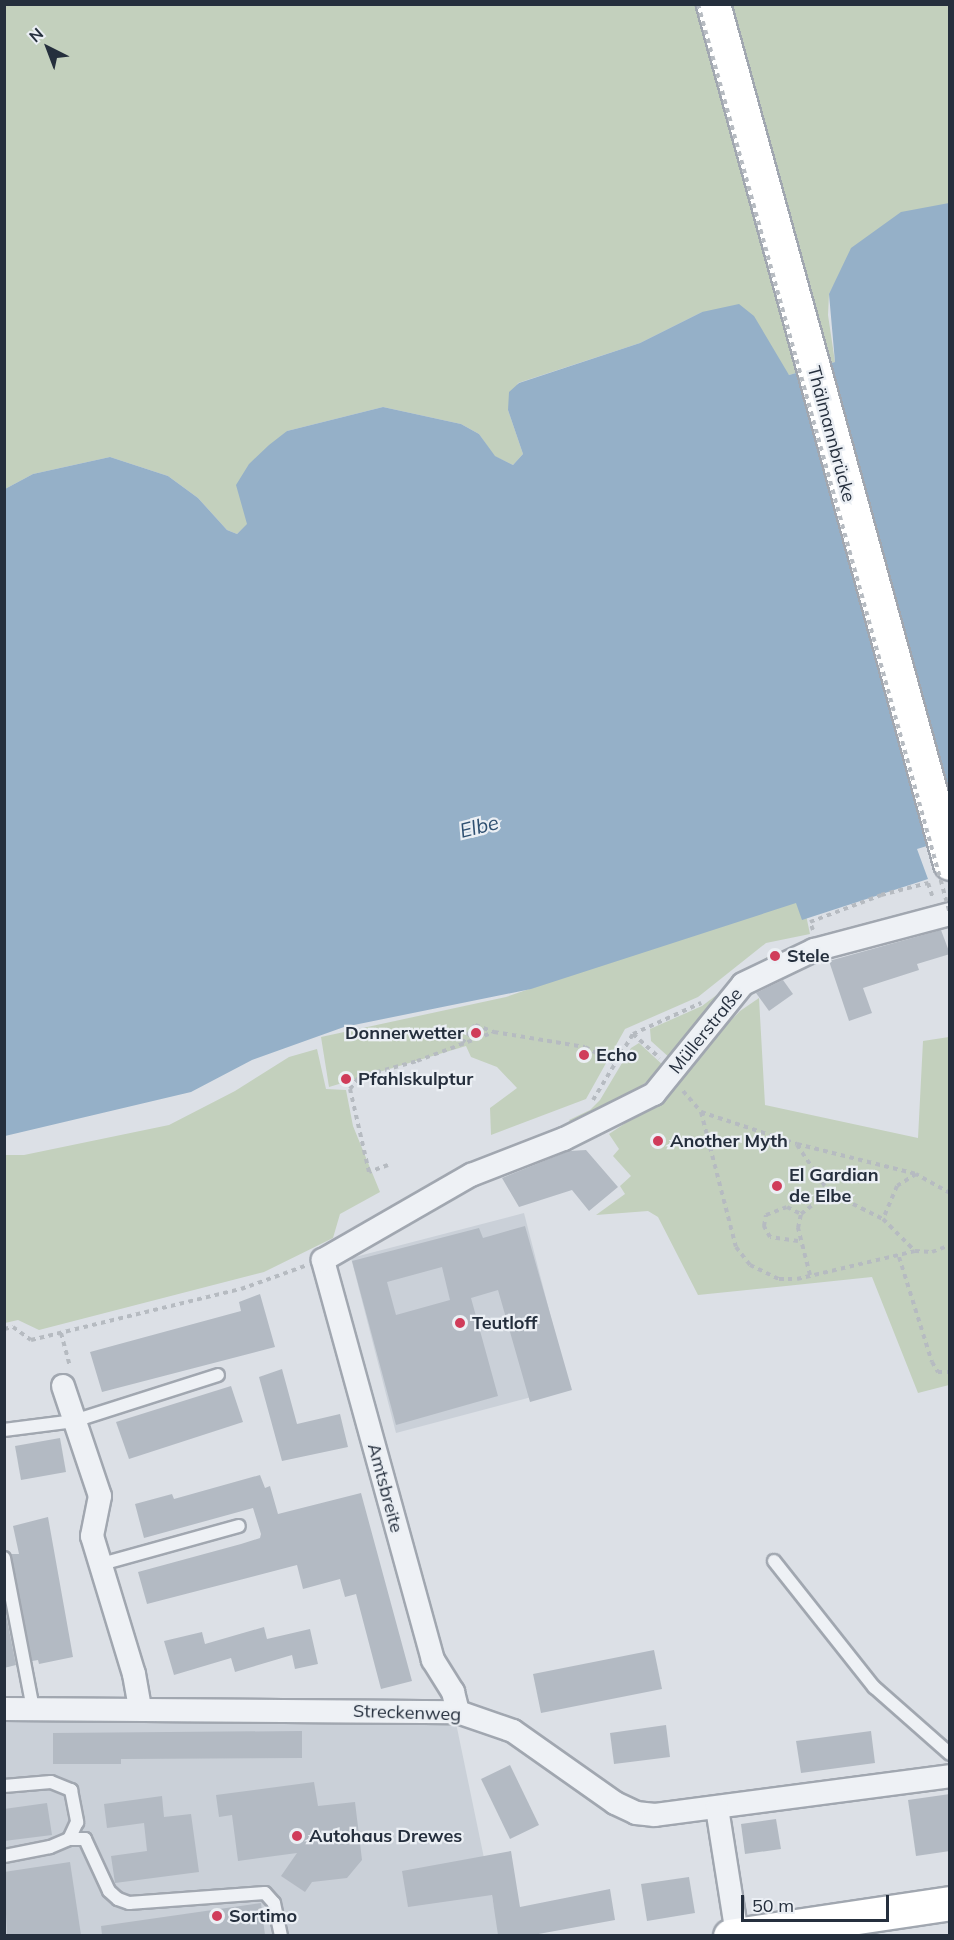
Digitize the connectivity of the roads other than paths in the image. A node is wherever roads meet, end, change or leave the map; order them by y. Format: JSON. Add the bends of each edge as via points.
{"nodes":[{"id":1,"x":713,"y":4,"type":"edge"},
{"id":2,"x":950,"y":863,"type":"edge"},
{"id":3,"x":946,"y":915,"type":"edge"},
{"id":4,"x":322,"y":1260,"type":"joint"},
{"id":5,"x":218,"y":1376,"type":"dead end"},
{"id":6,"x":63,"y":1386,"type":"road end"},
{"id":7,"x":74,"y":1420,"type":"junction"},
{"id":8,"x":4,"y":1430,"type":"edge"},
{"id":9,"x":239,"y":1526,"type":"dead end"},
{"id":10,"x":4,"y":1558,"type":"edge"},
{"id":11,"x":774,"y":1561,"type":"dead end"},
{"id":12,"x":98,"y":1565,"type":"junction"},
{"id":13,"x":4,"y":1709,"type":"edge"},
{"id":14,"x":33,"y":1709,"type":"junction"},
{"id":15,"x":140,"y":1709,"type":"junction"},
{"id":16,"x":458,"y":1712,"type":"junction"},
{"id":17,"x":950,"y":1754,"type":"edge"},
{"id":18,"x":950,"y":1776,"type":"edge"},
{"id":19,"x":4,"y":1786,"type":"edge"},
{"id":20,"x":717,"y":1808,"type":"junction"},
{"id":21,"x":69,"y":1839,"type":"junction"},
{"id":22,"x":4,"y":1856,"type":"edge"},
{"id":23,"x":950,"y":1904,"type":"edge"},
{"id":24,"x":281,"y":1935,"type":"edge"},
{"id":25,"x":733,"y":1935,"type":"edge"}],
"edges":[{"from":1,"to":2,"type":"street","name":"Thälmannbrücke"},
{"from":3,"to":4,"type":"street","name":"Müllerstraße","via":[[814,950],[743,984],[654,1094],[508,1162],[471,1175]]},
{"from":4,"to":16,"type":"street","name":"Amtsbreite","via":[[433,1660],[453,1692]]},
{"from":5,"to":7,"type":"lane"},
{"from":6,"to":7,"type":"street"},
{"from":7,"to":8,"type":"lane"},
{"from":7,"to":12,"type":"street","via":[[100,1496],[92,1536]]},
{"from":9,"to":12,"type":"lane"},
{"from":10,"to":14,"type":"lane"},
{"from":11,"to":17,"type":"lane","via":[[874,1687]]},
{"from":12,"to":15,"type":"street","via":[[134,1674]]},
{"from":13,"to":14,"type":"street","name":"Streckenweg"},
{"from":14,"to":15,"type":"street","name":"Streckenweg"},
{"from":15,"to":16,"type":"street","name":"Streckenweg"},
{"from":16,"to":20,"type":"street","name":"Streckenweg","via":[[513,1731],[582,1782],[636,1813],[655,1815]]},
{"from":18,"to":20,"type":"street","name":"Streckenweg"},
{"from":19,"to":21,"type":"lane","via":[[51,1782],[71,1791],[77,1822]]},
{"from":20,"to":25,"type":"street"},
{"from":21,"to":22,"type":"lane"},
{"from":21,"to":24,"type":"lane","via":[[85,1839],[108,1891],[118,1899],[129,1903],[265,1893],[274,1903]]},
{"from":23,"to":25,"type":"street"}]}
